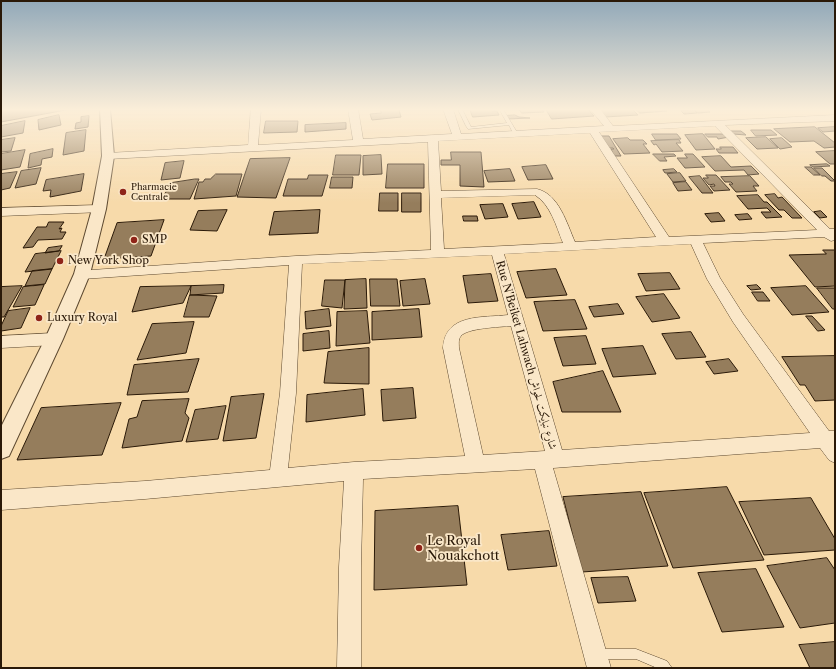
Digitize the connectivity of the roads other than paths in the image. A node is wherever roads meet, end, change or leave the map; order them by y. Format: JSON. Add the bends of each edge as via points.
{"nodes":[{"id":1,"x":107,"y":140,"type":"edge"},
{"id":2,"x":254,"y":140,"type":"edge"},
{"id":3,"x":358,"y":140,"type":"edge"},
{"id":4,"x":415,"y":140,"type":"edge"},
{"id":5,"x":433,"y":140,"type":"edge"},
{"id":6,"x":600,"y":140,"type":"edge"},
{"id":7,"x":735,"y":140,"type":"edge"},
{"id":8,"x":359,"y":144,"type":"junction"},
{"id":9,"x":253,"y":148,"type":"junction"},
{"id":10,"x":108,"y":156,"type":"junction"},
{"id":11,"x":435,"y":195,"type":"junction"},
{"id":12,"x":99,"y":209,"type":"junction"},
{"id":13,"x":1,"y":212,"type":"edge"},
{"id":14,"x":832,"y":236,"type":"edge"},
{"id":15,"x":695,"y":239,"type":"junction"},
{"id":16,"x":665,"y":241,"type":"junction"},
{"id":17,"x":571,"y":247,"type":"junction"},
{"id":18,"x":497,"y":251,"type":"junction"},
{"id":19,"x":438,"y":254,"type":"junction"},
{"id":20,"x":296,"y":260,"type":"junction"},
{"id":21,"x":82,"y":274,"type":"junction"},
{"id":22,"x":516,"y":320,"type":"junction"},
{"id":23,"x":54,"y":339,"type":"junction"},
{"id":24,"x":1,"y":342,"type":"edge"},
{"id":25,"x":832,"y":444,"type":"edge"},
{"id":26,"x":1,"y":449,"type":"edge"},
{"id":27,"x":549,"y":459,"type":"junction"},
{"id":28,"x":476,"y":464,"type":"junction"},
{"id":29,"x":354,"y":471,"type":"junction"},
{"id":30,"x":278,"y":478,"type":"junction"},
{"id":31,"x":1,"y":500,"type":"edge"},
{"id":32,"x":597,"y":661,"type":"edge"},
{"id":33,"x":349,"y":668,"type":"edge"},
{"id":34,"x":666,"y":668,"type":"edge"}],
"edges":[{"from":1,"to":10,"type":"street"},
{"from":2,"to":9,"type":"street"},
{"from":3,"to":8,"type":"street"},
{"from":4,"to":8,"type":"street"},
{"from":5,"to":11,"type":"street"},
{"from":6,"to":16,"type":"street"},
{"from":7,"to":14,"type":"street"},
{"from":8,"to":9,"type":"street"},
{"from":9,"to":10,"type":"street"},
{"from":10,"to":12,"type":"street"},
{"from":11,"to":17,"type":"street","via":[[537,192],[551,203]]},
{"from":11,"to":19,"type":"street"},
{"from":12,"to":13,"type":"street"},
{"from":12,"to":21,"type":"street"},
{"from":14,"to":15,"type":"street"},
{"from":15,"to":16,"type":"street"},
{"from":15,"to":25,"type":"street","via":[[714,279],[738,318]]},
{"from":16,"to":17,"type":"street"},
{"from":17,"to":18,"type":"street"},
{"from":18,"to":19,"type":"street"},
{"from":18,"to":22,"type":"street","name":"Rue N'Beiket Lahwach شارع نبايكت لحواش"},
{"from":19,"to":20,"type":"street"},
{"from":20,"to":21,"type":"street"},
{"from":20,"to":30,"type":"street","via":[[288,393]]},
{"from":21,"to":23,"type":"street"},
{"from":22,"to":27,"type":"street","name":"Rue N'Beiket Lahwach شارع نبايكت لحواش"},
{"from":22,"to":28,"type":"street","via":[[463,326],[451,337],[451,348]]},
{"from":23,"to":24,"type":"street"},
{"from":23,"to":26,"type":"street"},
{"from":25,"to":27,"type":"street"},
{"from":27,"to":28,"type":"street"},
{"from":27,"to":32,"type":"street","name":"Rue N'Beiket Lahwach شارع نبايكت لحواش"},
{"from":28,"to":29,"type":"street"},
{"from":29,"to":30,"type":"street"},
{"from":29,"to":33,"type":"street"},
{"from":30,"to":31,"type":"street"},
{"from":32,"to":34,"type":"lane","via":[[636,654]]}]}
